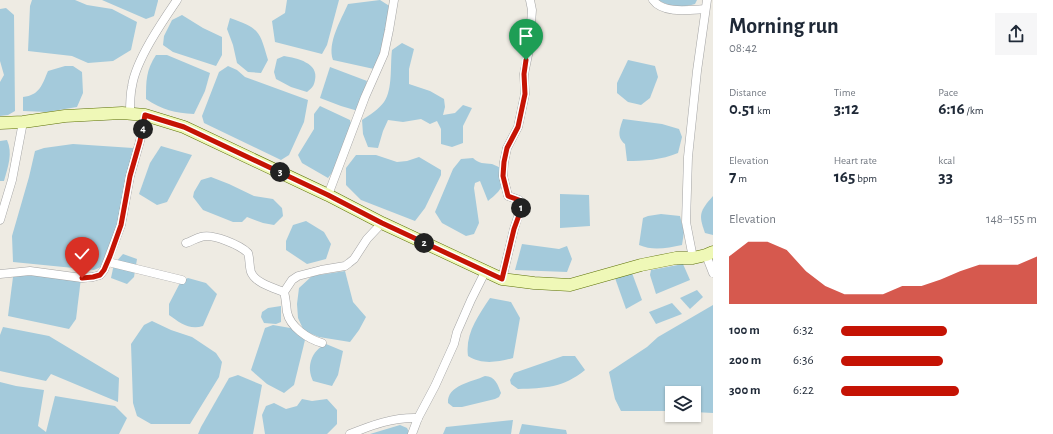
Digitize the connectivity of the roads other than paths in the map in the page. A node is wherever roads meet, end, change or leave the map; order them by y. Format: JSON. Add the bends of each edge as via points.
{"nodes":[{"id":1,"x":177,"y":0,"type":"edge"},
{"id":2,"x":394,"y":0,"type":"edge"},
{"id":3,"x":530,"y":0,"type":"edge"},
{"id":4,"x":653,"y":0,"type":"edge"},
{"id":5,"x":707,"y":0,"type":"edge"},
{"id":6,"x":705,"y":9,"type":"junction"},
{"id":7,"x":130,"y":114,"type":"junction"},
{"id":8,"x":145,"y":115,"type":"junction"},
{"id":9,"x":23,"y":122,"type":"junction"},
{"id":10,"x":0,"y":123,"type":"edge"},
{"id":11,"x":328,"y":195,"type":"junction"},
{"id":12,"x":0,"y":220,"type":"edge"},
{"id":13,"x":382,"y":223,"type":"junction"},
{"id":14,"x":186,"y":243,"type":"dead end"},
{"id":15,"x":710,"y":254,"type":"edge"},
{"id":16,"x":693,"y":258,"type":"junction"},
{"id":17,"x":108,"y":262,"type":"junction"},
{"id":18,"x":485,"y":272,"type":"junction"},
{"id":19,"x":713,"y":273,"type":"edge"},
{"id":20,"x":0,"y":274,"type":"edge"},
{"id":21,"x":502,"y":279,"type":"junction"},
{"id":22,"x":182,"y":280,"type":"dead end"},
{"id":23,"x":284,"y":292,"type":"junction"},
{"id":24,"x":322,"y":343,"type":"dead end"},
{"id":25,"x":418,"y":418,"type":"junction"},
{"id":26,"x":350,"y":434,"type":"edge"},
{"id":27,"x":412,"y":434,"type":"edge"}],
"edges":[{"from":1,"to":7,"type":"street","via":[[137,69],[131,87]]},
{"from":2,"to":11,"type":"street","via":[[384,54]]},
{"from":3,"to":21,"type":"street","via":[[532,10],[524,74],[525,94],[518,127],[507,148],[503,176],[508,196],[519,200],[522,207]]},
{"from":4,"to":6,"type":"street","via":[[664,8]]},
{"from":5,"to":6,"type":"street"},
{"from":6,"to":16,"type":"street","via":[[688,157],[686,222]]},
{"from":7,"to":8,"type":"street"},
{"from":7,"to":9,"type":"street","via":[[65,116]]},
{"from":8,"to":11,"type":"street","via":[[184,127]]},
{"from":8,"to":17,"type":"street","via":[[121,225]]},
{"from":9,"to":10,"type":"street"},
{"from":9,"to":12,"type":"street","via":[[12,180]]},
{"from":11,"to":13,"type":"street"},
{"from":13,"to":18,"type":"street"},
{"from":13,"to":23,"type":"street","via":[[349,263],[298,276]]},
{"from":14,"to":23,"type":"street","via":[[205,236],[238,245],[248,253],[253,276],[262,283]]},
{"from":15,"to":16,"type":"street"},
{"from":15,"to":19,"type":"street"},
{"from":16,"to":21,"type":"street","via":[[676,258],[642,265],[570,285]]},
{"from":17,"to":20,"type":"street","via":[[100,275],[93,277],[82,278],[30,271]]},
{"from":17,"to":22,"type":"street"},
{"from":18,"to":21,"type":"street"},
{"from":18,"to":25,"type":"street","via":[[435,386]]},
{"from":23,"to":24,"type":"street","via":[[289,319],[307,337]]},
{"from":25,"to":26,"type":"street","via":[[394,420]]},
{"from":25,"to":27,"type":"street"}]}
